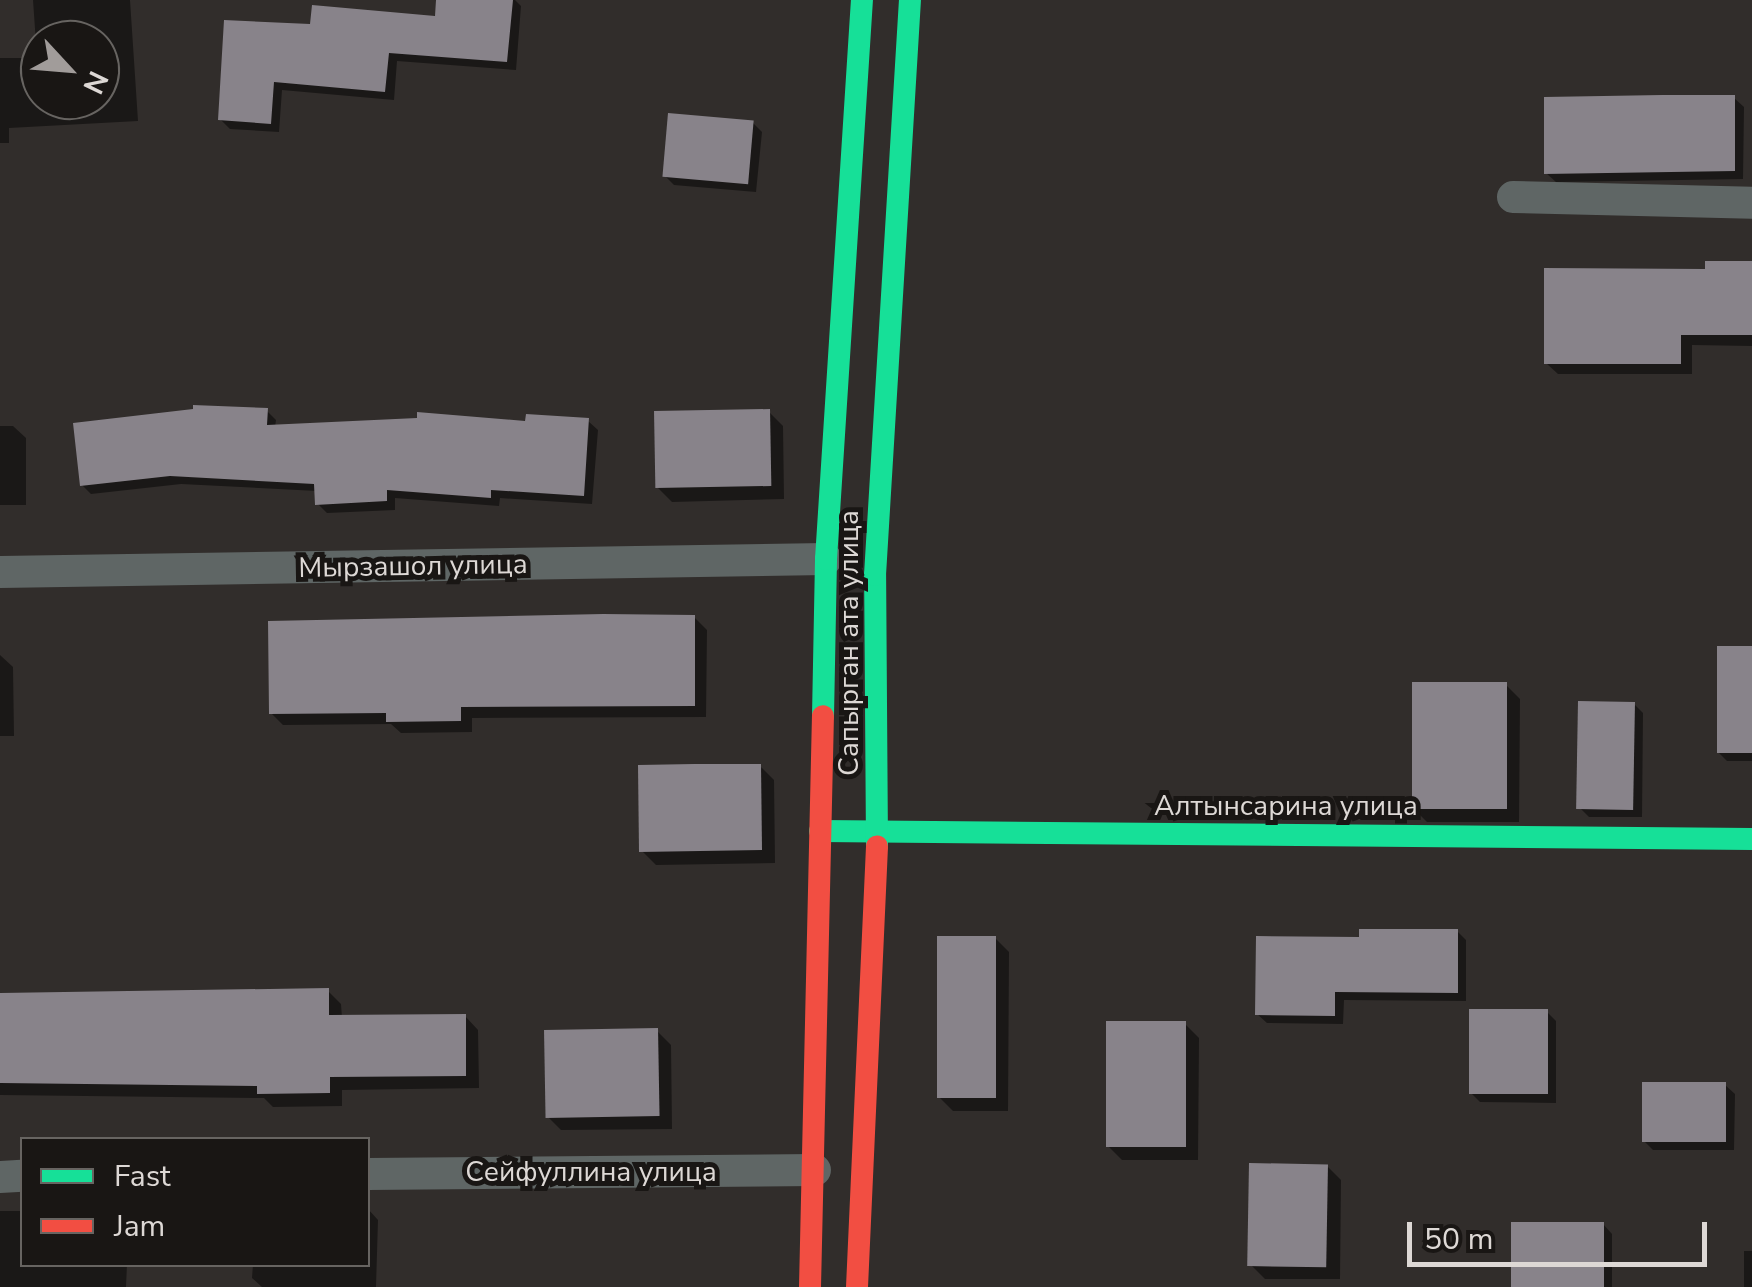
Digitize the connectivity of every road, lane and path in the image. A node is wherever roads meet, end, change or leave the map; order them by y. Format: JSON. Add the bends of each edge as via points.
{"nodes":[{"id":1,"x":862,"y":0,"type":"edge"},
{"id":2,"x":910,"y":0,"type":"edge"},
{"id":3,"x":1513,"y":197,"type":"dead end"},
{"id":4,"x":1752,"y":203,"type":"edge"},
{"id":5,"x":826,"y":559,"type":"junction"},
{"id":6,"x":0,"y":572,"type":"edge"},
{"id":7,"x":820,"y":831,"type":"junction"},
{"id":8,"x":878,"y":834,"type":"junction"},
{"id":9,"x":1752,"y":839,"type":"edge"},
{"id":10,"x":815,"y":1170,"type":"junction"},
{"id":11,"x":370,"y":1174,"type":"edge"},
{"id":12,"x":810,"y":1287,"type":"edge"},
{"id":13,"x":856,"y":1287,"type":"edge"}],
"edges":[{"from":1,"to":5,"type":"main road","name":"Сапырган ата улица"},
{"from":2,"to":8,"type":"main road","name":"Сапырган ата улица","via":[[875,574]]},
{"from":3,"to":4,"type":"street"},
{"from":5,"to":6,"type":"street","name":"Мырзашол улица"},
{"from":5,"to":7,"type":"main road","name":"Сапырган ата улица"},
{"from":7,"to":8,"type":"main road","name":"Алтынсарина улица"},
{"from":7,"to":10,"type":"main road","name":"Сапырган ата улица"},
{"from":8,"to":9,"type":"main road","name":"Алтынсарина улица"},
{"from":8,"to":13,"type":"main road","name":"Сапырган ата улица"},
{"from":10,"to":11,"type":"street","name":"Сейфуллина улица"},
{"from":10,"to":12,"type":"main road","name":"Сапырган ата улица"}]}
